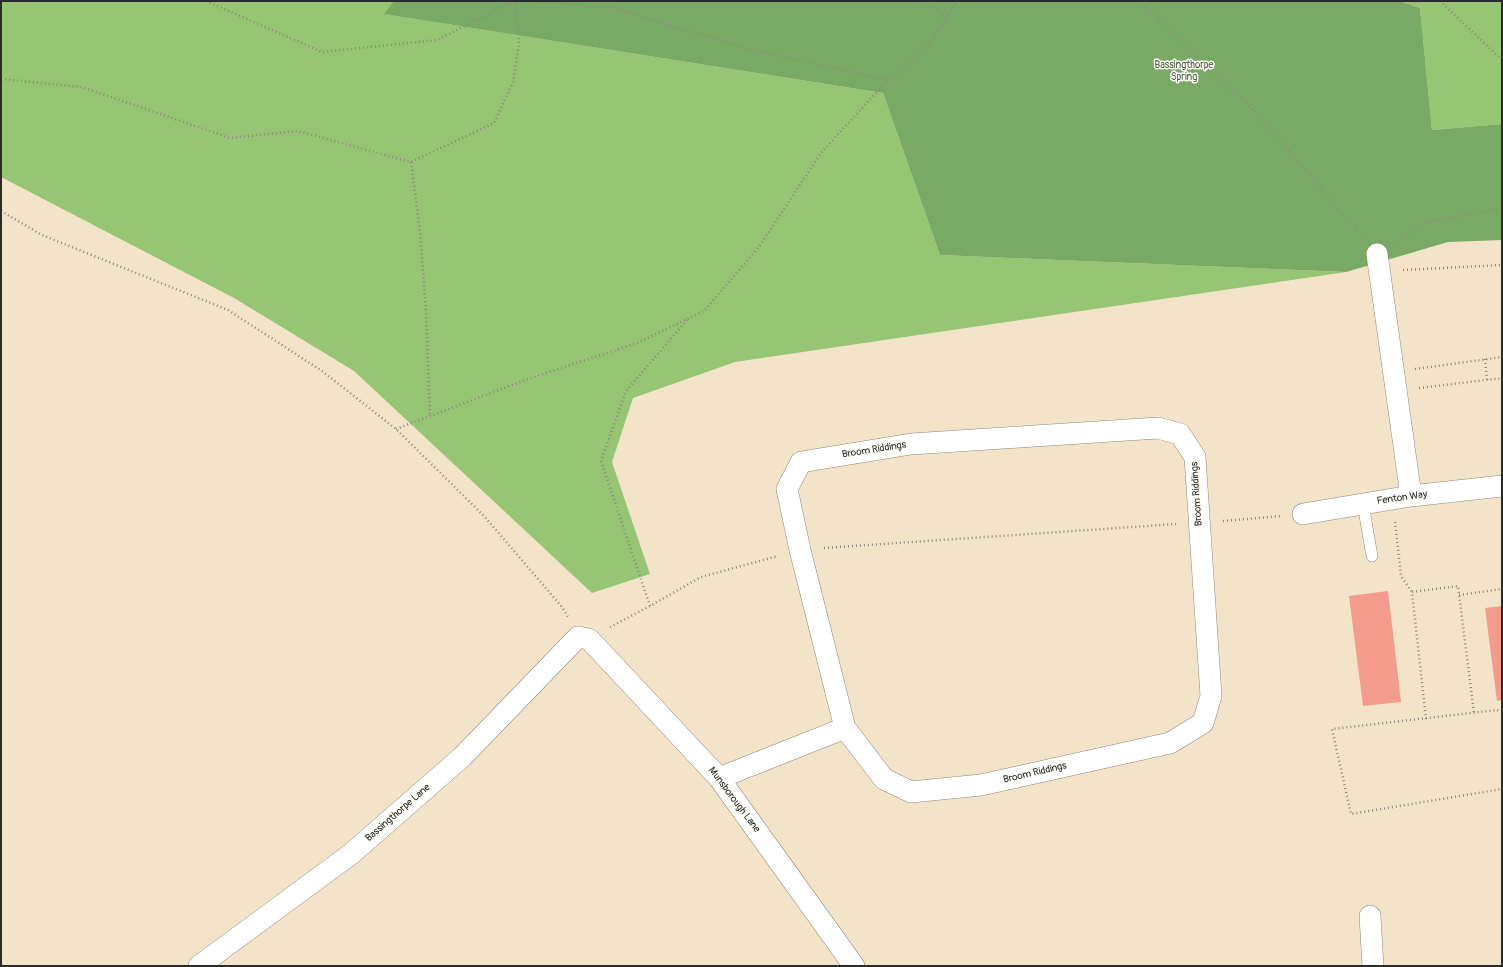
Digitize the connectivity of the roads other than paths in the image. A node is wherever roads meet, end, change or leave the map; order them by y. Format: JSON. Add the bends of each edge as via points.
{"nodes":[{"id":1,"x":1378,"y":263,"type":"road end"},
{"id":2,"x":1502,"y":486,"type":"edge"},
{"id":3,"x":1402,"y":498,"type":"junction"},
{"id":4,"x":1363,"y":504,"type":"junction"},
{"id":5,"x":1303,"y":514,"type":"road end"},
{"id":6,"x":1372,"y":556,"type":"dead end"},
{"id":7,"x":583,"y":638,"type":"joint"},
{"id":8,"x":845,"y":728,"type":"junction"},
{"id":9,"x":719,"y":778,"type":"junction"},
{"id":10,"x":1370,"y":916,"type":"dead end"},
{"id":11,"x":199,"y":966,"type":"edge"},
{"id":12,"x":854,"y":966,"type":"edge"},
{"id":13,"x":1373,"y":966,"type":"edge"}],
"edges":[{"from":1,"to":3,"type":"street","via":[[1395,381]]},
{"from":2,"to":3,"type":"street","name":"Fenton Way"},
{"from":3,"to":4,"type":"street","name":"Fenton Way"},
{"from":4,"to":5,"type":"street","name":"Fenton Way"},
{"from":4,"to":6,"type":"lane"},
{"from":7,"to":9,"type":"street","name":"Munsborough Lane"},
{"from":7,"to":11,"type":"street","name":"Bassingthorpe Lane","via":[[462,757],[351,854]]},
{"from":8,"to":8,"type":"street","name":"Broom Riddings","via":[[787,489],[801,462],[919,444],[1158,428],[1180,434],[1195,458],[1210,696],[1203,723],[1170,743],[981,785],[911,792],[884,779]]},
{"from":8,"to":9,"type":"street"},
{"from":9,"to":12,"type":"street","name":"Munsborough Lane"},
{"from":10,"to":13,"type":"street"}]}
